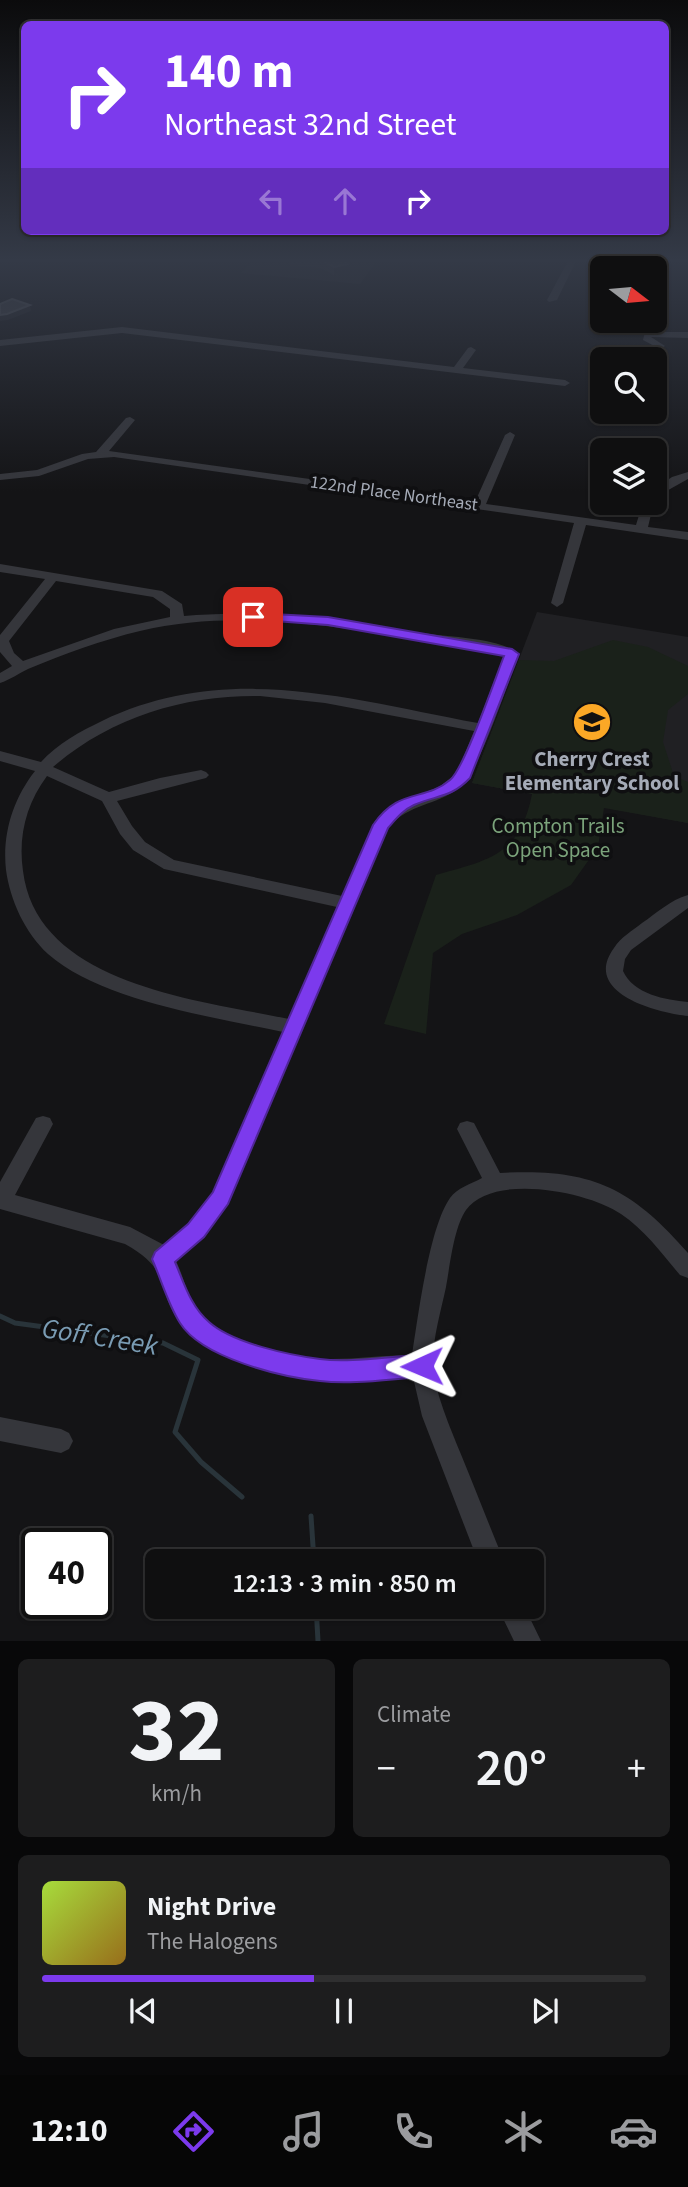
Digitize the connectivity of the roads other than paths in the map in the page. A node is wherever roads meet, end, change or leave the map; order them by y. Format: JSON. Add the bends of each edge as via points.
{"nodes":[{"id":1,"x":51,"y":338,"type":"edge"},
{"id":2,"x":185,"y":338,"type":"edge"},
{"id":3,"x":646,"y":338,"type":"edge"},
{"id":4,"x":0,"y":343,"type":"edge"},
{"id":5,"x":660,"y":346,"type":"dead end"},
{"id":6,"x":471,"y":349,"type":"dead end"},
{"id":7,"x":457,"y":370,"type":"junction"},
{"id":8,"x":565,"y":383,"type":"dead end"},
{"id":9,"x":130,"y":420,"type":"dead end"},
{"id":10,"x":510,"y":435,"type":"dead end"},
{"id":11,"x":100,"y":454,"type":"junction"},
{"id":12,"x":688,"y":475,"type":"edge"},
{"id":13,"x":0,"y":477,"type":"edge"},
{"id":14,"x":667,"y":486,"type":"edge"},
{"id":15,"x":480,"y":506,"type":"junction"},
{"id":16,"x":645,"y":515,"type":"edge"},
{"id":17,"x":581,"y":520,"type":"junction"},
{"id":18,"x":641,"y":529,"type":"junction"},
{"id":19,"x":688,"y":536,"type":"edge"},
{"id":20,"x":0,"y":568,"type":"edge"},
{"id":21,"x":54,"y":576,"type":"junction"},
{"id":22,"x":557,"y":603,"type":"dead end"},
{"id":23,"x":177,"y":620,"type":"junction"},
{"id":24,"x":21,"y":667,"type":"junction"},
{"id":25,"x":0,"y":679,"type":"edge"},
{"id":26,"x":483,"y":728,"type":"junction"},
{"id":27,"x":0,"y":756,"type":"edge"},
{"id":28,"x":43,"y":768,"type":"junction"},
{"id":29,"x":201,"y":775,"type":"dead end"},
{"id":30,"x":108,"y":798,"type":"junction"},
{"id":31,"x":688,"y":901,"type":"edge"},
{"id":32,"x":347,"y":902,"type":"junction"},
{"id":33,"x":688,"y":1009,"type":"edge"},
{"id":34,"x":294,"y":1027,"type":"junction"},
{"id":35,"x":43,"y":1124,"type":"dead end"},
{"id":36,"x":467,"y":1129,"type":"dead end"},
{"id":37,"x":494,"y":1182,"type":"junction"},
{"id":38,"x":0,"y":1200,"type":"edge"},
{"id":39,"x":163,"y":1259,"type":"junction"},
{"id":40,"x":688,"y":1268,"type":"edge"},
{"id":41,"x":422,"y":1366,"type":"junction"},
{"id":42,"x":0,"y":1429,"type":"edge"},
{"id":43,"x":61,"y":1441,"type":"dead end"},
{"id":44,"x":486,"y":1549,"type":"edge"},
{"id":45,"x":517,"y":1619,"type":"edge"},
{"id":46,"x":528,"y":1641,"type":"edge"}],
"edges":[{"from":1,"to":4,"type":"street"},
{"from":2,"to":7,"type":"street"},
{"from":3,"to":5,"type":"street"},
{"from":6,"to":7,"type":"street"},
{"from":7,"to":8,"type":"street"},
{"from":9,"to":11,"type":"street"},
{"from":10,"to":15,"type":"street"},
{"from":11,"to":13,"type":"street","via":[[39,472]]},
{"from":11,"to":15,"type":"street","name":"122nd Place Northeast"},
{"from":12,"to":14,"type":"street"},
{"from":15,"to":17,"type":"street","name":"122nd Place Northeast"},
{"from":16,"to":18,"type":"street"},
{"from":17,"to":18,"type":"street","name":"122nd Place Northeast"},
{"from":17,"to":22,"type":"street"},
{"from":18,"to":19,"type":"street","name":"122nd Place Northeast"},
{"from":20,"to":21,"type":"street"},
{"from":21,"to":23,"type":"street","via":[[157,594],[177,607]]},
{"from":21,"to":24,"type":"street","via":[[2,641]]},
{"from":23,"to":24,"type":"street","via":[[121,632]]},
{"from":23,"to":26,"type":"street","via":[[303,618],[512,654]]},
{"from":24,"to":25,"type":"street"},
{"from":26,"to":28,"type":"street","via":[[293,694],[195,695],[114,720]]},
{"from":26,"to":32,"type":"street","via":[[464,775],[455,784],[409,801],[381,825]]},
{"from":27,"to":28,"type":"street"},
{"from":28,"to":30,"type":"street"},
{"from":28,"to":34,"type":"street","via":[[13,819],[6,846],[7,873],[13,896],[54,949],[94,974],[126,986]]},
{"from":29,"to":30,"type":"street"},
{"from":30,"to":32,"type":"street","via":[[132,841],[151,858]]},
{"from":31,"to":33,"type":"street","via":[[624,947],[615,960],[615,972],[628,991]]},
{"from":32,"to":34,"type":"street"},
{"from":34,"to":39,"type":"street","via":[[221,1198],[196,1231]]},
{"from":35,"to":38,"type":"street"},
{"from":36,"to":37,"type":"street"},
{"from":37,"to":40,"type":"street","via":[[555,1183],[605,1194],[624,1203]]},
{"from":37,"to":41,"type":"street","via":[[468,1195],[452,1219],[429,1314]]},
{"from":38,"to":39,"type":"street","via":[[131,1236]]},
{"from":39,"to":41,"type":"street","via":[[188,1316],[202,1332],[225,1345],[321,1370]]},
{"from":41,"to":44,"type":"street","via":[[434,1416]]},
{"from":42,"to":43,"type":"street"},
{"from":45,"to":46,"type":"street"}]}
